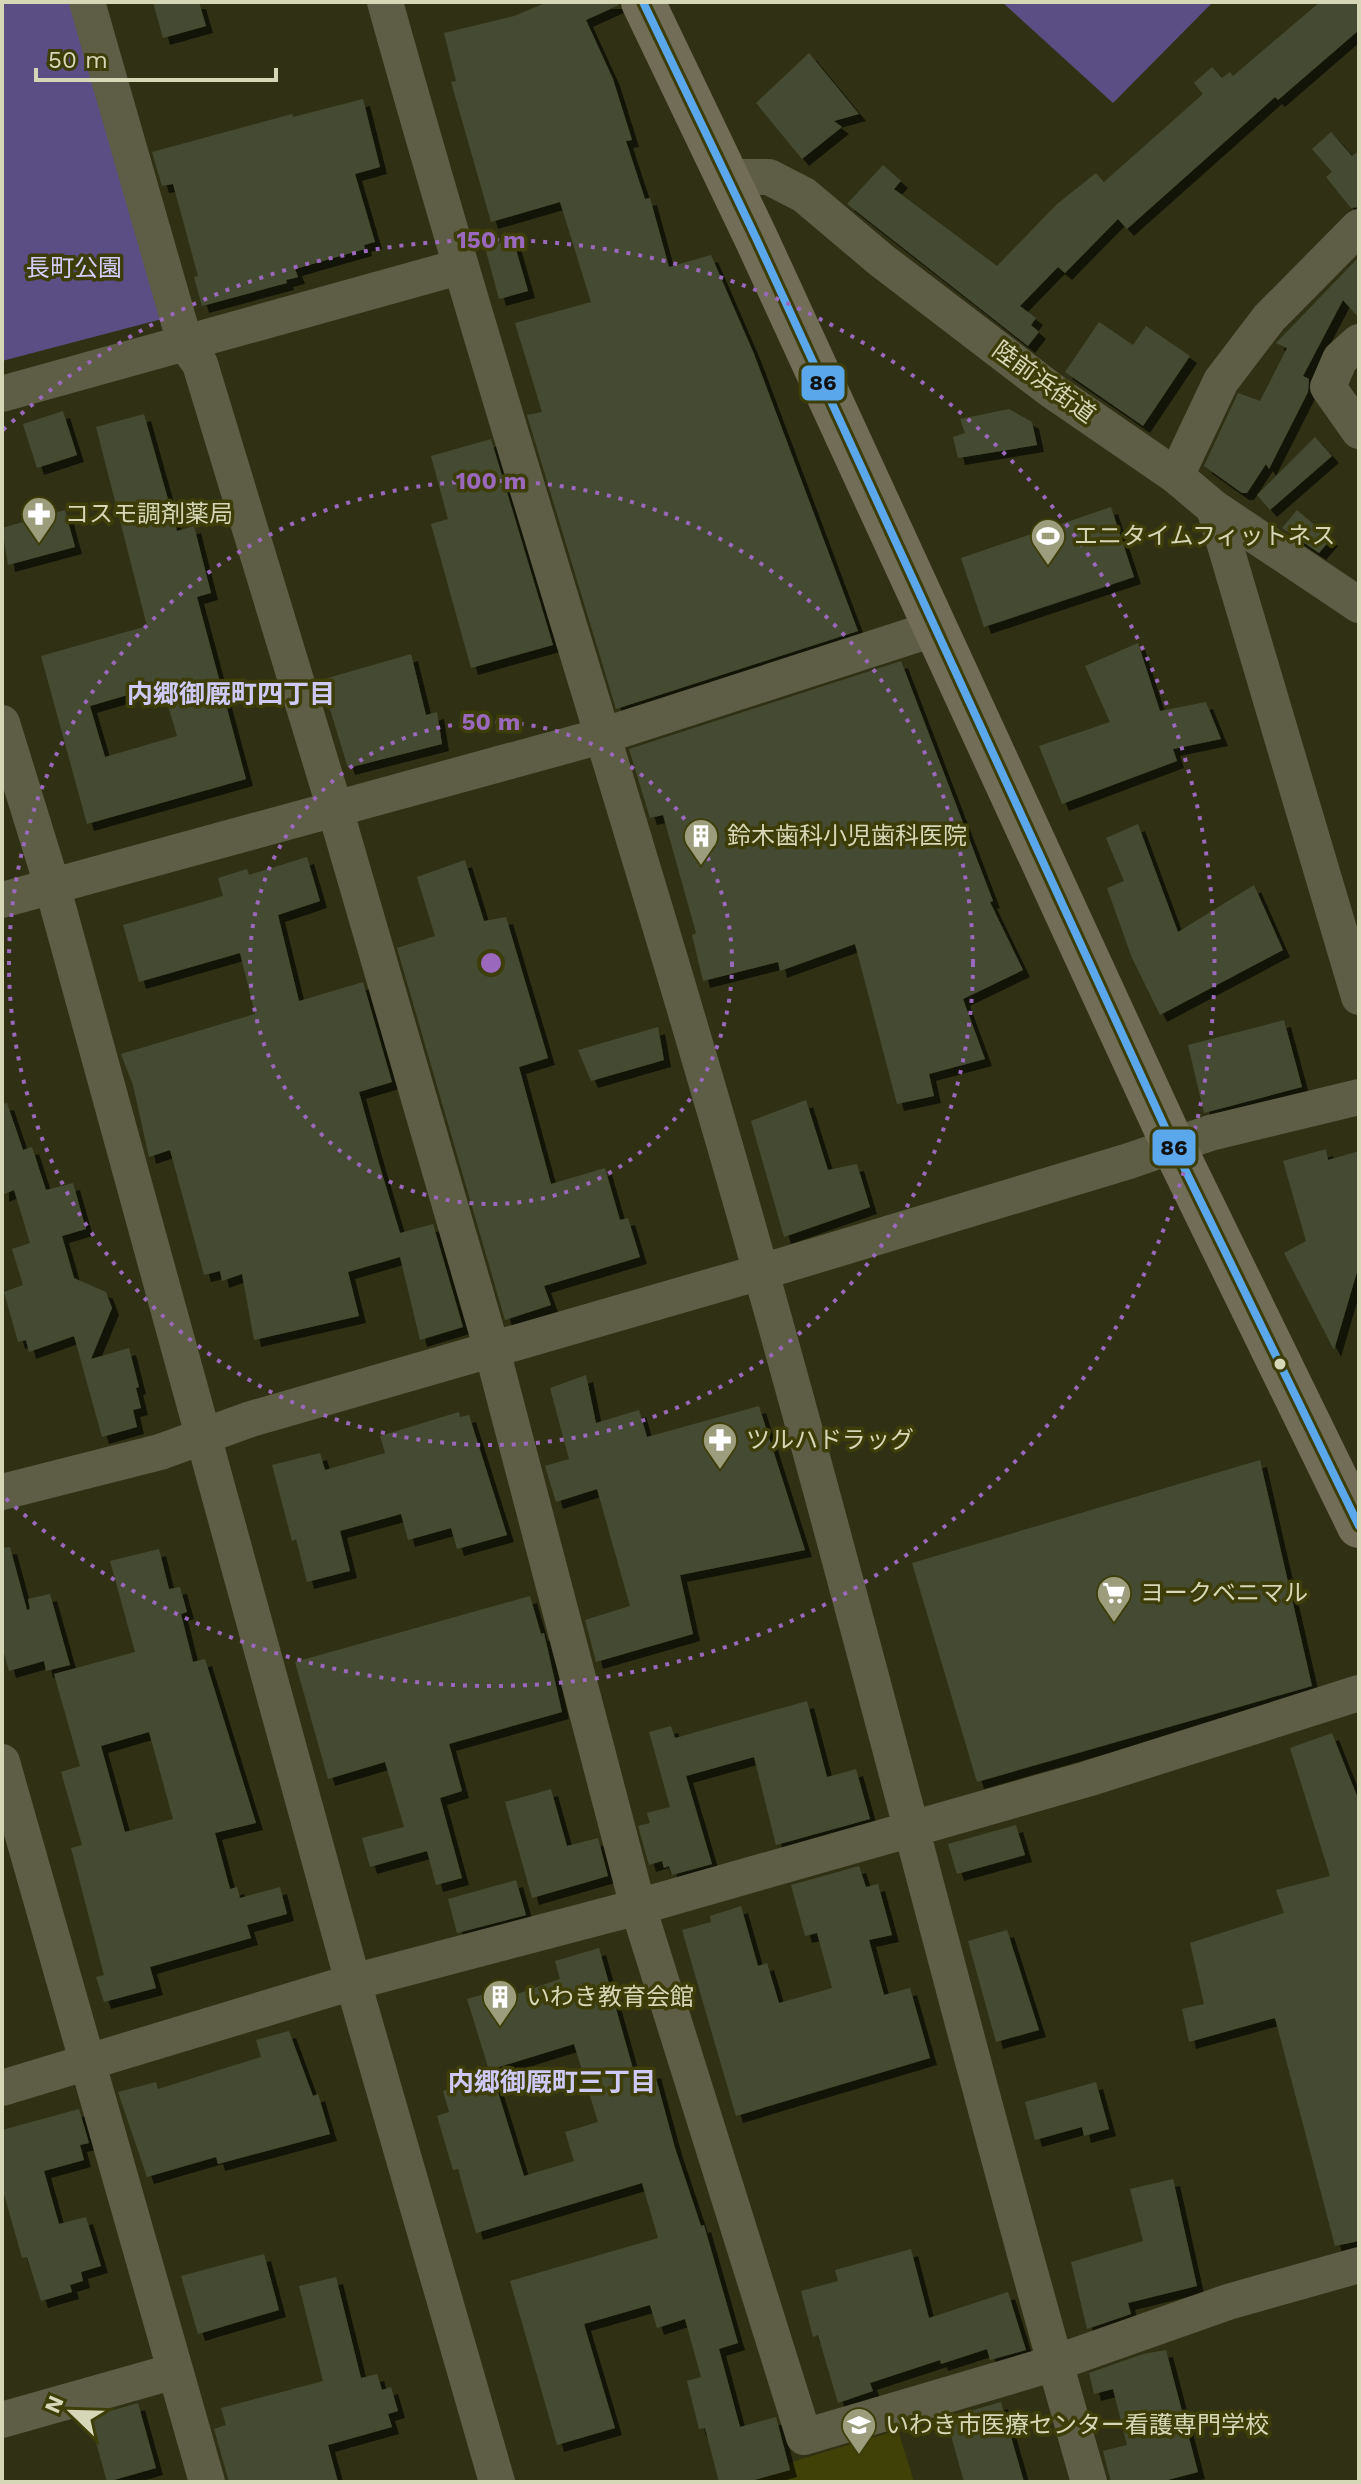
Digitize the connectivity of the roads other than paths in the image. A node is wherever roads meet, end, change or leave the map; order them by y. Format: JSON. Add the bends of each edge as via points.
{"nodes":[{"id":1,"x":87,"y":2,"type":"edge"},
{"id":2,"x":385,"y":2,"type":"edge"},
{"id":3,"x":643,"y":2,"type":"edge"},
{"id":4,"x":726,"y":177,"type":"junction"},
{"id":5,"x":1359,"y":227,"type":"edge"},
{"id":6,"x":459,"y":267,"type":"junction"},
{"id":7,"x":1359,"y":342,"type":"edge"},
{"id":8,"x":185,"y":343,"type":"junction"},
{"id":9,"x":2,"y":394,"type":"edge"},
{"id":10,"x":1359,"y":431,"type":"edge"},
{"id":11,"x":1176,"y":476,"type":"junction"},
{"id":12,"x":1214,"y":508,"type":"junction"},
{"id":13,"x":1359,"y":605,"type":"edge"},
{"id":14,"x":936,"y":628,"type":"junction"},
{"id":15,"x":2,"y":723,"type":"edge"},
{"id":16,"x":605,"y":735,"type":"junction"},
{"id":17,"x":335,"y":809,"type":"junction"},
{"id":18,"x":52,"y":885,"type":"junction"},
{"id":19,"x":2,"y":900,"type":"edge"},
{"id":20,"x":1359,"y":997,"type":"edge"},
{"id":21,"x":1359,"y":1097,"type":"edge"},
{"id":22,"x":1174,"y":1147,"type":"junction"},
{"id":23,"x":761,"y":1272,"type":"junction"},
{"id":24,"x":492,"y":1350,"type":"junction"},
{"id":25,"x":202,"y":1436,"type":"junction"},
{"id":26,"x":2,"y":1492,"type":"edge"},
{"id":27,"x":1354,"y":1503,"type":"edge"},
{"id":28,"x":1359,"y":1693,"type":"edge"},
{"id":29,"x":5,"y":1783,"type":"edge"},
{"id":30,"x":909,"y":1829,"type":"junction"},
{"id":31,"x":638,"y":1907,"type":"junction"},
{"id":32,"x":353,"y":1982,"type":"junction"},
{"id":33,"x":87,"y":2063,"type":"junction"},
{"id":34,"x":2,"y":2088,"type":"edge"},
{"id":35,"x":1359,"y":2265,"type":"edge"},
{"id":36,"x":1055,"y":2363,"type":"junction"},
{"id":37,"x":175,"y":2371,"type":"junction"},
{"id":38,"x":2,"y":2420,"type":"edge"},
{"id":39,"x":207,"y":2482,"type":"edge"},
{"id":40,"x":497,"y":2482,"type":"edge"},
{"id":41,"x":1089,"y":2482,"type":"edge"}],
"edges":[{"from":1,"to":8,"type":"street"},
{"from":2,"to":6,"type":"street"},
{"from":3,"to":4,"type":"main road"},
{"from":4,"to":11,"type":"street","name":"陸前浜街道","via":[[769,177],[804,195],[1051,390]]},
{"from":4,"to":14,"type":"main road"},
{"from":5,"to":11,"type":"street","via":[[1269,318],[1221,381]]},
{"from":6,"to":8,"type":"street"},
{"from":6,"to":16,"type":"street"},
{"from":7,"to":10,"type":"street","via":[[1340,359],[1328,387]]},
{"from":8,"to":9,"type":"street"},
{"from":8,"to":17,"type":"street","via":[[200,364]]},
{"from":11,"to":12,"type":"street","name":"陸前浜街道"},
{"from":12,"to":13,"type":"street","name":"陸前浜街道"},
{"from":12,"to":20,"type":"street"},
{"from":14,"to":16,"type":"street"},
{"from":14,"to":22,"type":"main road"},
{"from":15,"to":18,"type":"street"},
{"from":16,"to":17,"type":"street"},
{"from":16,"to":23,"type":"street"},
{"from":17,"to":18,"type":"street"},
{"from":17,"to":24,"type":"street"},
{"from":18,"to":19,"type":"street"},
{"from":18,"to":25,"type":"street"},
{"from":21,"to":22,"type":"street","via":[[1210,1133]]},
{"from":22,"to":23,"type":"street"},
{"from":22,"to":27,"type":"main road"},
{"from":23,"to":24,"type":"street"},
{"from":23,"to":30,"type":"street"},
{"from":24,"to":25,"type":"street"},
{"from":24,"to":31,"type":"street"},
{"from":25,"to":26,"type":"street","via":[[160,1452]]},
{"from":25,"to":32,"type":"street"},
{"from":28,"to":30,"type":"street"},
{"from":29,"to":33,"type":"street"},
{"from":30,"to":31,"type":"street"},
{"from":30,"to":36,"type":"street"},
{"from":31,"to":32,"type":"street"},
{"from":31,"to":36,"type":"street","via":[[804,2437]]},
{"from":32,"to":33,"type":"street"},
{"from":32,"to":40,"type":"street"},
{"from":33,"to":34,"type":"street"},
{"from":33,"to":37,"type":"street"},
{"from":35,"to":36,"type":"street","via":[[1228,2302]]},
{"from":36,"to":41,"type":"street"},
{"from":37,"to":38,"type":"street"},
{"from":37,"to":39,"type":"street"}]}
